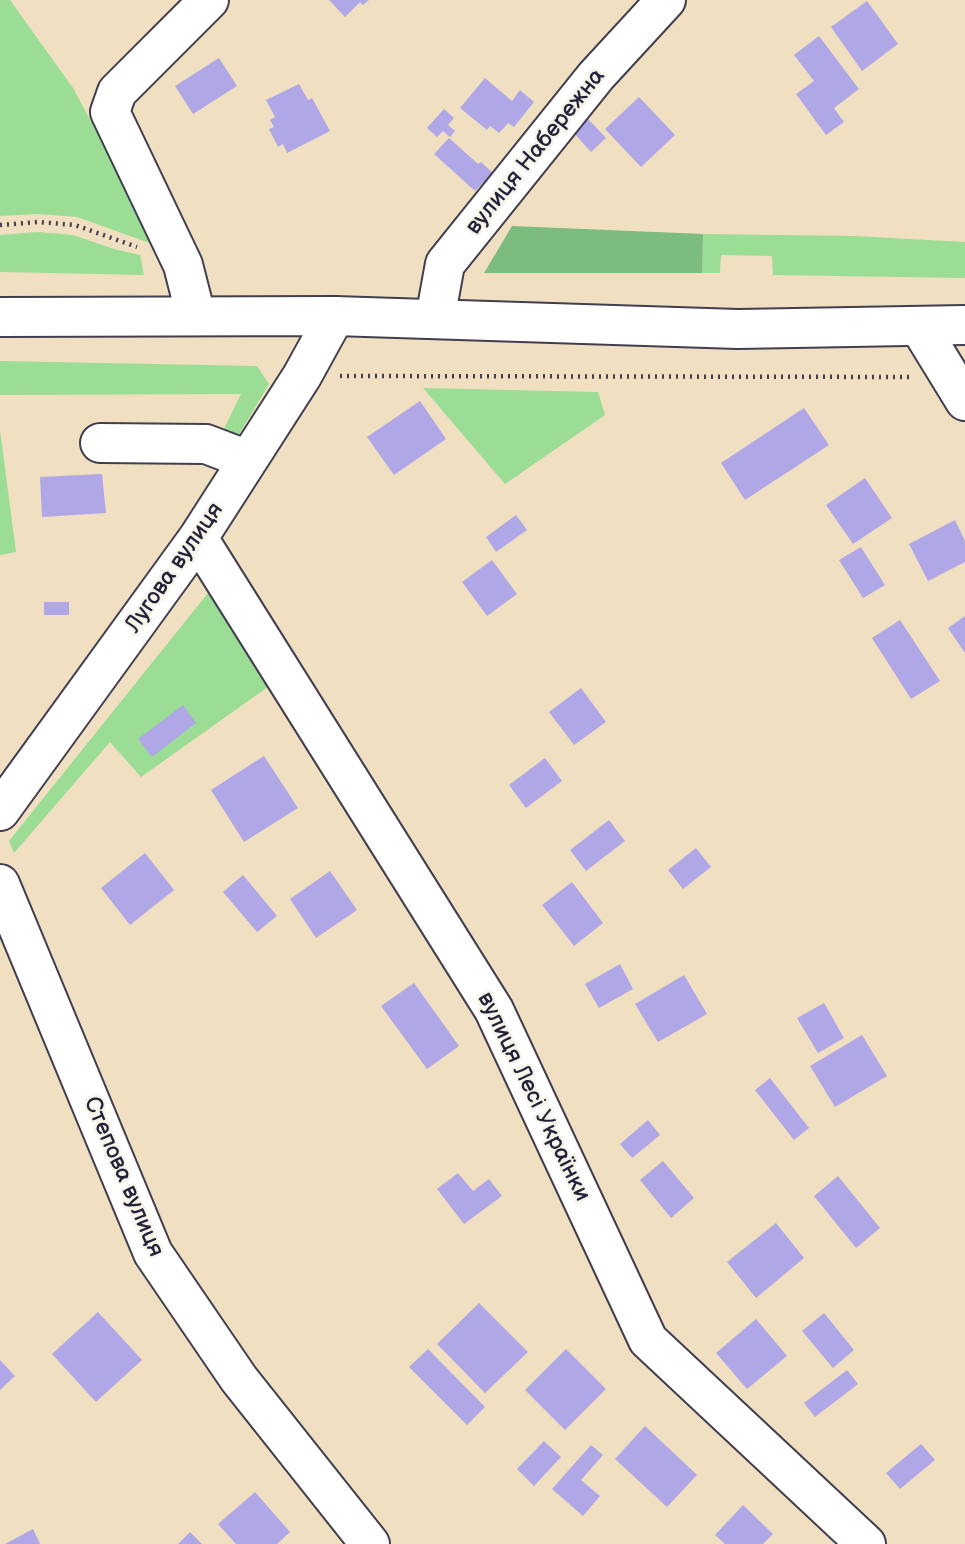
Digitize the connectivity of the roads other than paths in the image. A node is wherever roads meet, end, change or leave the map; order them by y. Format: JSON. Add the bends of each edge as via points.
{"nodes":[{"id":1,"x":209,"y":0,"type":"edge"},
{"id":2,"x":666,"y":0,"type":"edge"},
{"id":3,"x":196,"y":316,"type":"junction"},
{"id":4,"x":335,"y":316,"type":"junction"},
{"id":5,"x":0,"y":317,"type":"edge"},
{"id":6,"x":435,"y":319,"type":"junction"},
{"id":7,"x":965,"y":325,"type":"edge"},
{"id":8,"x":919,"y":326,"type":"junction"},
{"id":9,"x":957,"y":389,"type":"edge"},
{"id":10,"x":100,"y":443,"type":"dead end"},
{"id":11,"x":248,"y":460,"type":"junction"},
{"id":12,"x":198,"y":538,"type":"junction"},
{"id":13,"x":0,"y":811,"type":"edge"},
{"id":14,"x":0,"y":884,"type":"edge"},
{"id":15,"x":370,"y":1544,"type":"edge"},
{"id":16,"x":866,"y":1544,"type":"edge"}],
"edges":[{"from":1,"to":3,"type":"street","via":[[117,92],[110,112],[183,265]]},
{"from":2,"to":6,"type":"street","name":"вулиця Набережна","via":[[596,76],[444,264]]},
{"from":3,"to":4,"type":"street"},
{"from":3,"to":5,"type":"street"},
{"from":4,"to":6,"type":"street"},
{"from":4,"to":11,"type":"street","name":"Лугова вулиця"},
{"from":6,"to":8,"type":"street","via":[[738,328]]},
{"from":7,"to":8,"type":"street"},
{"from":8,"to":9,"type":"street"},
{"from":10,"to":11,"type":"street","via":[[206,444]]},
{"from":11,"to":12,"type":"street","name":"Лугова вулиця"},
{"from":12,"to":13,"type":"street","name":"Лугова вулиця"},
{"from":12,"to":16,"type":"street","name":"вулиця Лесі Українки","via":[[495,1010],[648,1340]]},
{"from":14,"to":15,"type":"street","name":"Степова вулиця","via":[[153,1253],[239,1379]]}]}
